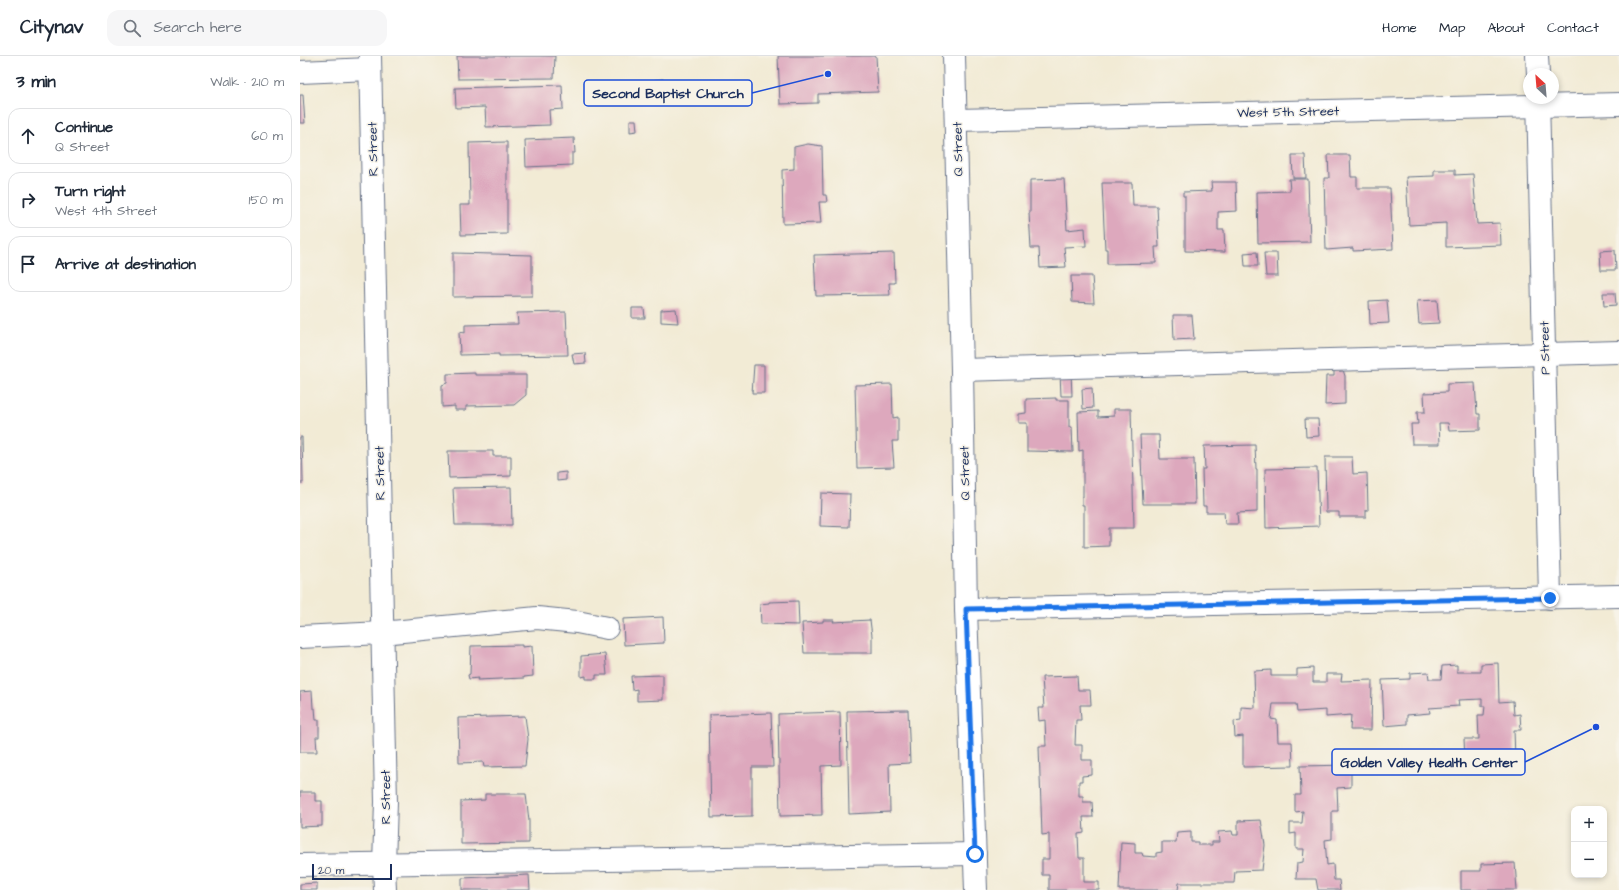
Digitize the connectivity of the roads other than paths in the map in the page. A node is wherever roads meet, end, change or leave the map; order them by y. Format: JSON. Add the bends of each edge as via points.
{"nodes":[{"id":1,"x":954,"y":56,"type":"edge"},
{"id":2,"x":1538,"y":56,"type":"edge"},
{"id":3,"x":370,"y":62,"type":"edge"},
{"id":4,"x":1538,"y":68,"type":"edge"},
{"id":5,"x":300,"y":72,"type":"edge"},
{"id":6,"x":1523,"y":101,"type":"edge"},
{"id":7,"x":1559,"y":102,"type":"edge"},
{"id":8,"x":1538,"y":104,"type":"edge"},
{"id":9,"x":1619,"y":104,"type":"edge"},
{"id":10,"x":956,"y":120,"type":"junction"},
{"id":11,"x":1619,"y":352,"type":"edge"},
{"id":12,"x":1544,"y":354,"type":"junction"},
{"id":13,"x":962,"y":370,"type":"junction"},
{"id":14,"x":1619,"y":596,"type":"edge"},
{"id":15,"x":1550,"y":598,"type":"junction"},
{"id":16,"x":966,"y":609,"type":"junction"},
{"id":17,"x":607,"y":628,"type":"dead end"},
{"id":18,"x":382,"y":633,"type":"junction"},
{"id":19,"x":300,"y":637,"type":"edge"},
{"id":20,"x":975,"y":854,"type":"junction"},
{"id":21,"x":300,"y":864,"type":"edge"},
{"id":22,"x":384,"y":864,"type":"junction"},
{"id":23,"x":385,"y":890,"type":"edge"},
{"id":24,"x":976,"y":890,"type":"edge"}],
"edges":[{"from":1,"to":10,"type":"street","name":"Q Street"},
{"from":2,"to":4,"type":"street"},
{"from":3,"to":5,"type":"street"},
{"from":3,"to":18,"type":"street","name":"R Street"},
{"from":6,"to":10,"type":"street","name":"West 5th Street"},
{"from":7,"to":9,"type":"street","name":"West 5th Street"},
{"from":8,"to":12,"type":"street","name":"P Street"},
{"from":10,"to":13,"type":"street","name":"Q Street"},
{"from":11,"to":12,"type":"street"},
{"from":12,"to":13,"type":"street"},
{"from":12,"to":15,"type":"street","name":"P Street"},
{"from":13,"to":16,"type":"street","name":"Q Street"},
{"from":14,"to":15,"type":"street"},
{"from":15,"to":16,"type":"street"},
{"from":16,"to":20,"type":"street","name":"Q Street"},
{"from":17,"to":18,"type":"street","via":[[537,618]]},
{"from":18,"to":19,"type":"street"},
{"from":18,"to":22,"type":"street","name":"R Street","via":[[386,802]]},
{"from":20,"to":22,"type":"street"},
{"from":20,"to":24,"type":"street","name":"Q Street"},
{"from":21,"to":22,"type":"street"},
{"from":22,"to":23,"type":"street","name":"R Street"}]}
